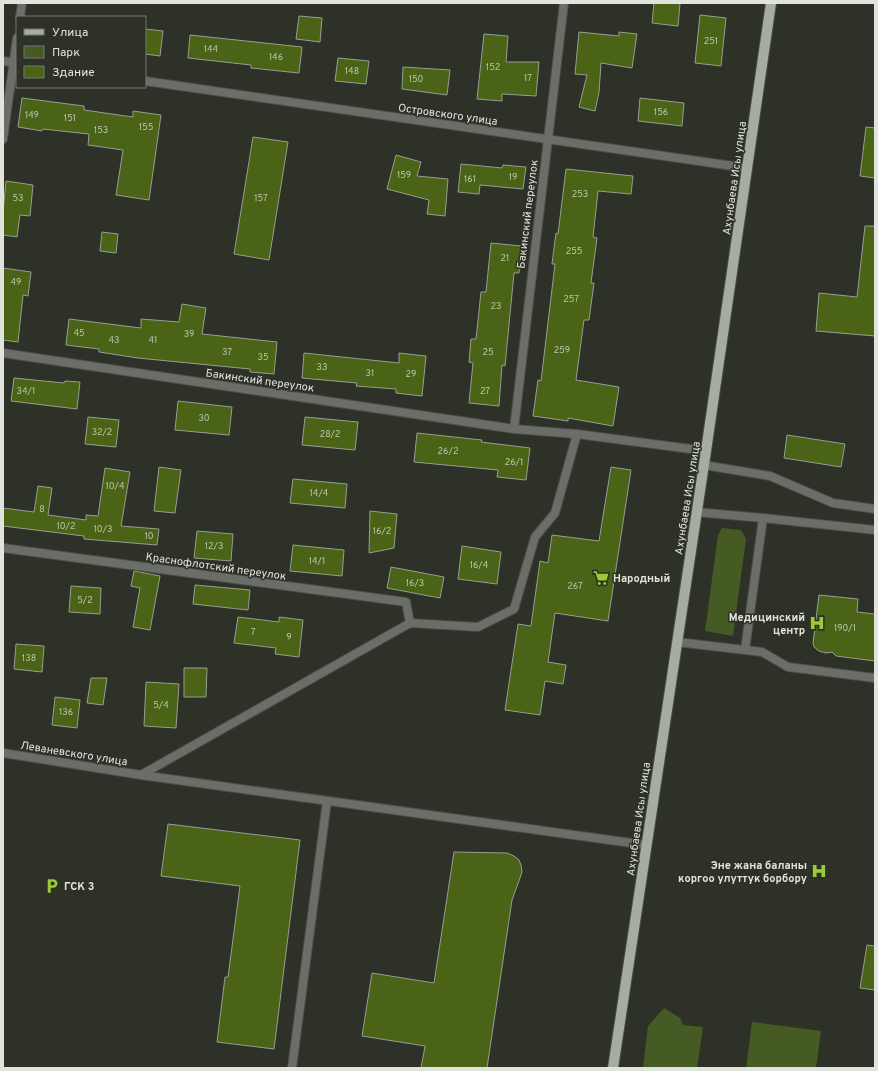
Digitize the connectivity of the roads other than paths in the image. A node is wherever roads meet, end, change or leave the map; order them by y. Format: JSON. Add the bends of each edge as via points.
{"nodes":[{"id":1,"x":22,"y":3,"type":"edge"},
{"id":2,"x":564,"y":3,"type":"edge"},
{"id":3,"x":771,"y":3,"type":"edge"},
{"id":4,"x":20,"y":16,"type":"edge"},
{"id":5,"x":16,"y":50,"type":"edge"},
{"id":6,"x":3,"y":61,"type":"edge"},
{"id":7,"x":15,"y":62,"type":"edge"},
{"id":8,"x":146,"y":81,"type":"edge"},
{"id":9,"x":3,"y":139,"type":"edge"},
{"id":10,"x":547,"y":139,"type":"junction"},
{"id":11,"x":747,"y":168,"type":"junction"},
{"id":12,"x":3,"y":353,"type":"edge"},
{"id":13,"x":514,"y":428,"type":"junction"},
{"id":14,"x":577,"y":434,"type":"junction"},
{"id":15,"x":706,"y":451,"type":"junction"},
{"id":16,"x":704,"y":465,"type":"junction"},
{"id":17,"x":875,"y":509,"type":"edge"},
{"id":18,"x":696,"y":512,"type":"junction"},
{"id":19,"x":763,"y":518,"type":"junction"},
{"id":20,"x":875,"y":530,"type":"edge"},
{"id":21,"x":3,"y":548,"type":"edge"},
{"id":22,"x":410,"y":623,"type":"junction"},
{"id":23,"x":677,"y":642,"type":"junction"},
{"id":24,"x":745,"y":650,"type":"junction"},
{"id":25,"x":875,"y":678,"type":"edge"},
{"id":26,"x":3,"y":753,"type":"edge"},
{"id":27,"x":141,"y":775,"type":"junction"},
{"id":28,"x":327,"y":801,"type":"junction"},
{"id":29,"x":646,"y":845,"type":"junction"},
{"id":30,"x":292,"y":1068,"type":"edge"},
{"id":31,"x":613,"y":1068,"type":"edge"}],
"edges":[{"from":1,"to":4,"type":"street"},
{"from":2,"to":10,"type":"street","name":"Бакинский переулок"},
{"from":3,"to":11,"type":"main road","name":"Ахунбаева Исы улица"},
{"from":5,"to":7,"type":"street"},
{"from":6,"to":7,"type":"street"},
{"from":7,"to":9,"type":"street"},
{"from":8,"to":10,"type":"street","name":"Островского улица"},
{"from":10,"to":11,"type":"street","name":"Островского улица"},
{"from":10,"to":13,"type":"street","name":"Бакинский переулок"},
{"from":11,"to":15,"type":"main road","name":"Ахунбаева Исы улица"},
{"from":12,"to":13,"type":"street","name":"Бакинский переулок"},
{"from":13,"to":14,"type":"street","name":"Бакинский переулок"},
{"from":14,"to":15,"type":"street","name":"Бакинский переулок"},
{"from":14,"to":22,"type":"street","via":[[554,513],[535,537],[514,609],[478,627]]},
{"from":15,"to":16,"type":"main road","name":"Ахунбаева Исы улица"},
{"from":16,"to":17,"type":"street","via":[[770,476],[833,503]]},
{"from":16,"to":18,"type":"main road","name":"Ахунбаева Исы улица"},
{"from":18,"to":19,"type":"street"},
{"from":18,"to":23,"type":"main road","name":"Ахунбаева Исы улица"},
{"from":19,"to":20,"type":"street"},
{"from":19,"to":24,"type":"street"},
{"from":21,"to":22,"type":"street","name":"Краснофлотский переулок","via":[[406,602]]},
{"from":22,"to":27,"type":"street"},
{"from":23,"to":24,"type":"street"},
{"from":23,"to":29,"type":"main road","name":"Ахунбаева Исы улица"},
{"from":24,"to":25,"type":"street","via":[[762,652],[788,667]]},
{"from":26,"to":27,"type":"street","name":"Леваневского улица"},
{"from":27,"to":28,"type":"street","name":"Леваневского улица"},
{"from":28,"to":29,"type":"street","name":"Леваневского улица"},
{"from":28,"to":30,"type":"street"},
{"from":29,"to":31,"type":"main road","name":"Ахунбаева Исы улица"}]}
